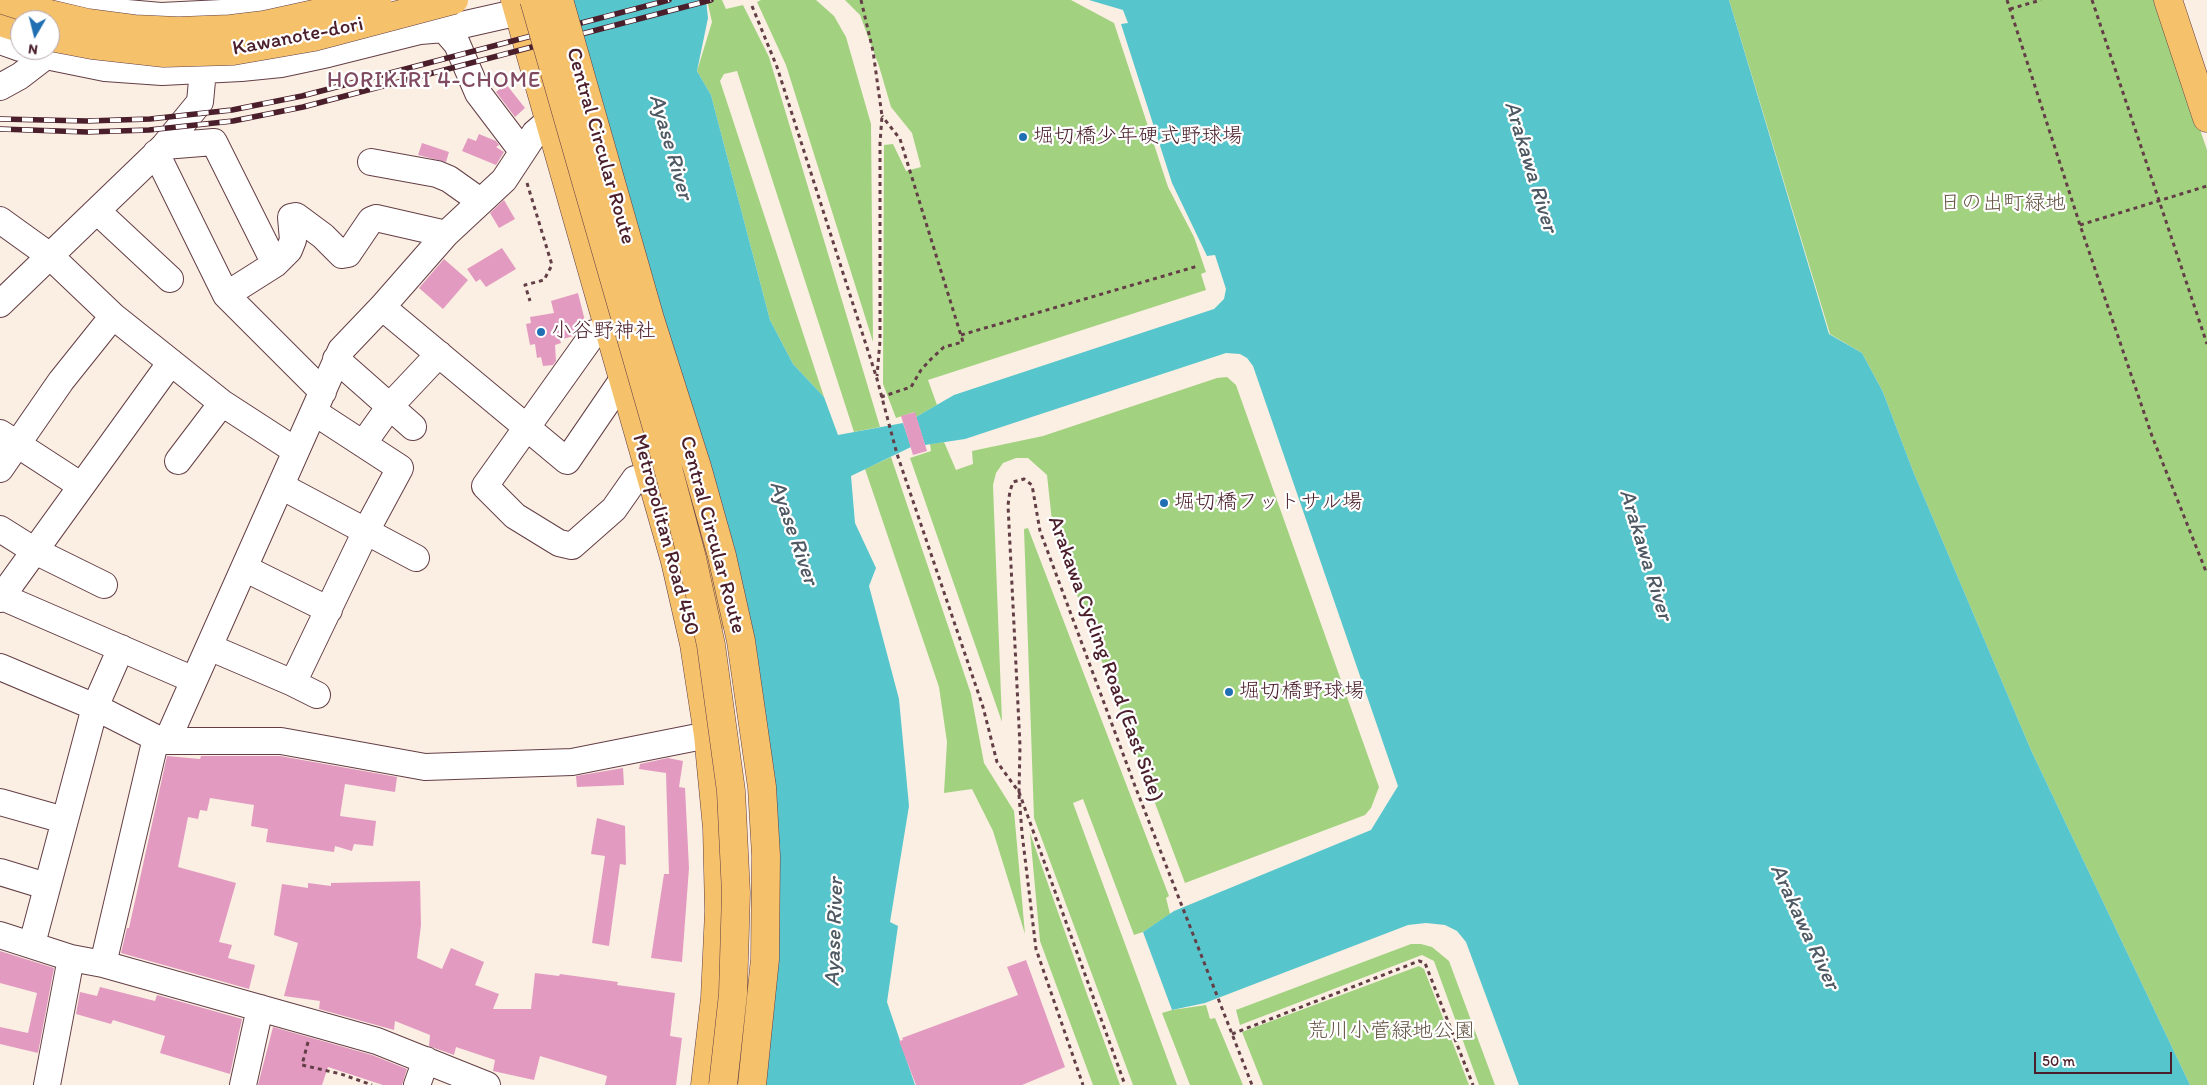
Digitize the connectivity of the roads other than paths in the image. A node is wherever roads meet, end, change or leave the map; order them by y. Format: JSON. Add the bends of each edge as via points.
{"nodes":[{"id":1,"x":3,"y":0,"type":"edge"},
{"id":2,"x":61,"y":0,"type":"edge"},
{"id":3,"x":300,"y":0,"type":"edge"},
{"id":4,"x":320,"y":0,"type":"edge"},
{"id":5,"x":377,"y":0,"type":"edge"},
{"id":6,"x":454,"y":0,"type":"edge"},
{"id":7,"x":559,"y":0,"type":"edge"},
{"id":8,"x":2168,"y":0,"type":"edge"},
{"id":9,"x":92,"y":4,"type":"edge"},
{"id":10,"x":523,"y":4,"type":"edge"},
{"id":11,"x":444,"y":29,"type":"junction"},
{"id":12,"x":60,"y":47,"type":"edge"},
{"id":13,"x":60,"y":53,"type":"edge"},
{"id":14,"x":328,"y":54,"type":"junction"},
{"id":15,"x":32,"y":60,"type":"edge"},
{"id":16,"x":203,"y":70,"type":"junction"},
{"id":17,"x":0,"y":87,"type":"edge"},
{"id":18,"x":2204,"y":102,"type":"edge"},
{"id":19,"x":549,"y":121,"type":"junction"},
{"id":20,"x":160,"y":149,"type":"junction"},
{"id":21,"x":520,"y":154,"type":"junction"},
{"id":22,"x":371,"y":162,"type":"dead end"},
{"id":23,"x":480,"y":201,"type":"junction"},
{"id":24,"x":97,"y":211,"type":"junction"},
{"id":25,"x":0,"y":220,"type":"edge"},
{"id":26,"x":446,"y":234,"type":"junction"},
{"id":27,"x":50,"y":256,"type":"junction"},
{"id":28,"x":275,"y":264,"type":"junction"},
{"id":29,"x":170,"y":279,"type":"dead end"},
{"id":30,"x":226,"y":294,"type":"junction"},
{"id":31,"x":0,"y":304,"type":"edge"},
{"id":32,"x":382,"y":307,"type":"junction"},
{"id":33,"x":113,"y":316,"type":"junction"},
{"id":34,"x":650,"y":319,"type":"junction"},
{"id":35,"x":594,"y":332,"type":"dead end"},
{"id":36,"x":439,"y":354,"type":"junction"},
{"id":37,"x":336,"y":359,"type":"junction"},
{"id":38,"x":171,"y":362,"type":"junction"},
{"id":39,"x":623,"y":379,"type":"junction"},
{"id":40,"x":318,"y":402,"type":"junction"},
{"id":41,"x":222,"y":403,"type":"junction"},
{"id":42,"x":390,"y":406,"type":"junction"},
{"id":43,"x":413,"y":427,"type":"dead end"},
{"id":44,"x":527,"y":428,"type":"junction"},
{"id":45,"x":9,"y":439,"type":"edge"},
{"id":46,"x":364,"y":444,"type":"junction"},
{"id":47,"x":296,"y":451,"type":"junction"},
{"id":48,"x":178,"y":461,"type":"dead end"},
{"id":49,"x":0,"y":468,"type":"edge"},
{"id":50,"x":635,"y":479,"type":"dead end"},
{"id":51,"x":80,"y":486,"type":"junction"},
{"id":52,"x":280,"y":486,"type":"junction"},
{"id":53,"x":0,"y":529,"type":"edge"},
{"id":54,"x":366,"y":531,"type":"junction"},
{"id":55,"x":35,"y":551,"type":"junction"},
{"id":56,"x":416,"y":558,"type":"dead end"},
{"id":57,"x":244,"y":568,"type":"junction"},
{"id":58,"x":104,"y":585,"type":"dead end"},
{"id":59,"x":1,"y":598,"type":"edge"},
{"id":60,"x":329,"y":610,"type":"junction"},
{"id":61,"x":209,"y":647,"type":"junction"},
{"id":62,"x":121,"y":648,"type":"junction"},
{"id":63,"x":0,"y":667,"type":"edge"},
{"id":64,"x":194,"y":680,"type":"junction"},
{"id":65,"x":293,"y":683,"type":"junction"},
{"id":66,"x":317,"y":695,"type":"dead end"},
{"id":67,"x":95,"y":706,"type":"junction"},
{"id":68,"x":708,"y":735,"type":"junction"},
{"id":69,"x":162,"y":739,"type":"junction"},
{"id":70,"x":0,"y":802,"type":"edge"},
{"id":71,"x":64,"y":820,"type":"junction"},
{"id":72,"x":0,"y":872,"type":"edge"},
{"id":73,"x":46,"y":886,"type":"junction"},
{"id":74,"x":0,"y":935,"type":"edge"},
{"id":75,"x":32,"y":944,"type":"junction"},
{"id":76,"x":71,"y":958,"type":"junction"},
{"id":77,"x":103,"y":964,"type":"junction"},
{"id":78,"x":260,"y":1008,"type":"junction"},
{"id":79,"x":426,"y":1060,"type":"junction"},
{"id":80,"x":47,"y":1085,"type":"edge"},
{"id":81,"x":243,"y":1085,"type":"edge"},
{"id":82,"x":417,"y":1085,"type":"edge"},
{"id":83,"x":487,"y":1085,"type":"edge"},
{"id":84,"x":705,"y":1085,"type":"edge"},
{"id":85,"x":723,"y":1085,"type":"edge"},
{"id":86,"x":752,"y":1085,"type":"edge"}],
"edges":[{"from":1,"to":5,"type":"main road","name":"Kawanote-dori","bridge":true,"via":[[88,23],[178,31],[264,25]]},
{"from":2,"to":9,"type":"street"},
{"from":3,"to":9,"type":"street","via":[[242,12],[161,16]]},
{"from":4,"to":14,"type":"street"},
{"from":6,"to":12,"type":"main road","name":"Kawanote-dori","bridge":true,"via":[[314,37],[233,51],[164,53],[92,45]]},
{"from":7,"to":34,"type":"main road","name":"Central Circular Route","bridge":true},
{"from":8,"to":18,"type":"main road"},
{"from":10,"to":11,"type":"street"},
{"from":10,"to":19,"type":"main road","name":"Metropolitan Road 450"},
{"from":10,"to":85,"type":"main road","name":"Central Circular Route","bridge":true,"via":[[661,442],[692,558],[710,645],[731,791],[736,893],[733,994]]},
{"from":11,"to":14,"type":"street","via":[[420,31]]},
{"from":11,"to":21,"type":"street","via":[[457,44],[478,93]]},
{"from":13,"to":16,"type":"street","via":[[115,68],[162,72]]},
{"from":14,"to":16,"type":"street","via":[[282,64]]},
{"from":15,"to":17,"type":"street","via":[[20,76]]},
{"from":16,"to":20,"type":"street","via":[[200,102]]},
{"from":19,"to":21,"type":"street"},
{"from":19,"to":39,"type":"main road","name":"Metropolitan Road 450"},
{"from":20,"to":24,"type":"street"},
{"from":20,"to":28,"type":"street","via":[[214,142]]},
{"from":20,"to":30,"type":"street"},
{"from":21,"to":23,"type":"street","via":[[504,180]]},
{"from":22,"to":23,"type":"street","via":[[449,178]]},
{"from":23,"to":26,"type":"street"},
{"from":24,"to":27,"type":"street"},
{"from":24,"to":29,"type":"street"},
{"from":25,"to":27,"type":"street"},
{"from":26,"to":28,"type":"street","via":[[376,218],[371,220],[348,254],[342,255],[296,216],[291,217],[293,240],[289,250]]},
{"from":26,"to":32,"type":"street"},
{"from":27,"to":31,"type":"street"},
{"from":27,"to":33,"type":"street"},
{"from":28,"to":30,"type":"street"},
{"from":30,"to":40,"type":"street"},
{"from":32,"to":36,"type":"street"},
{"from":32,"to":37,"type":"street"},
{"from":33,"to":38,"type":"street"},
{"from":33,"to":45,"type":"street"},
{"from":34,"to":85,"type":"main road","bridge":true,"via":[[708,562],[739,763],[744,915],[741,978]]},
{"from":34,"to":86,"type":"main road","name":"Central Circular Route","bridge":true,"via":[[722,556],[741,641],[756,736],[762,787],[767,903],[764,976]]},
{"from":35,"to":44,"type":"street"},
{"from":36,"to":42,"type":"street"},
{"from":36,"to":44,"type":"street"},
{"from":37,"to":40,"type":"street"},
{"from":37,"to":42,"type":"street"},
{"from":38,"to":41,"type":"street"},
{"from":38,"to":51,"type":"street"},
{"from":39,"to":44,"type":"street","via":[[566,461]]},
{"from":39,"to":68,"type":"main road","name":"Metropolitan Road 450","via":[[675,561],[694,644]]},
{"from":40,"to":46,"type":"street"},
{"from":40,"to":47,"type":"street"},
{"from":41,"to":47,"type":"street"},
{"from":41,"to":48,"type":"street"},
{"from":42,"to":43,"type":"street"},
{"from":42,"to":46,"type":"street"},
{"from":44,"to":50,"type":"street","via":[[485,486],[515,516],[560,543],[572,546],[614,509]]},
{"from":45,"to":49,"type":"street"},
{"from":45,"to":51,"type":"street"},
{"from":46,"to":54,"type":"street","via":[[400,468]]},
{"from":47,"to":52,"type":"street"},
{"from":51,"to":55,"type":"street"},
{"from":52,"to":54,"type":"street"},
{"from":52,"to":57,"type":"street"},
{"from":53,"to":55,"type":"street"},
{"from":54,"to":56,"type":"street"},
{"from":54,"to":60,"type":"street"},
{"from":55,"to":58,"type":"street"},
{"from":55,"to":59,"type":"street"},
{"from":57,"to":60,"type":"street"},
{"from":57,"to":61,"type":"street"},
{"from":59,"to":62,"type":"street"},
{"from":60,"to":65,"type":"street"},
{"from":61,"to":64,"type":"street"},
{"from":61,"to":65,"type":"street"},
{"from":62,"to":64,"type":"street"},
{"from":62,"to":67,"type":"street"},
{"from":63,"to":67,"type":"street"},
{"from":64,"to":69,"type":"street"},
{"from":65,"to":66,"type":"street"},
{"from":67,"to":69,"type":"street"},
{"from":67,"to":71,"type":"street"},
{"from":68,"to":69,"type":"street","via":[[572,762],[425,767],[281,741]]},
{"from":68,"to":84,"type":"main road","name":"Metropolitan Road 450","via":[[717,828],[719,912],[715,998]]},
{"from":69,"to":77,"type":"street"},
{"from":70,"to":71,"type":"street"},
{"from":71,"to":73,"type":"street"},
{"from":72,"to":73,"type":"street"},
{"from":73,"to":75,"type":"street"},
{"from":74,"to":75,"type":"street"},
{"from":75,"to":76,"type":"street"},
{"from":76,"to":77,"type":"street"},
{"from":76,"to":80,"type":"street"},
{"from":77,"to":78,"type":"street"},
{"from":78,"to":79,"type":"street","via":[[377,1040]]},
{"from":78,"to":81,"type":"street"},
{"from":79,"to":82,"type":"street"},
{"from":79,"to":83,"type":"street"}]}
